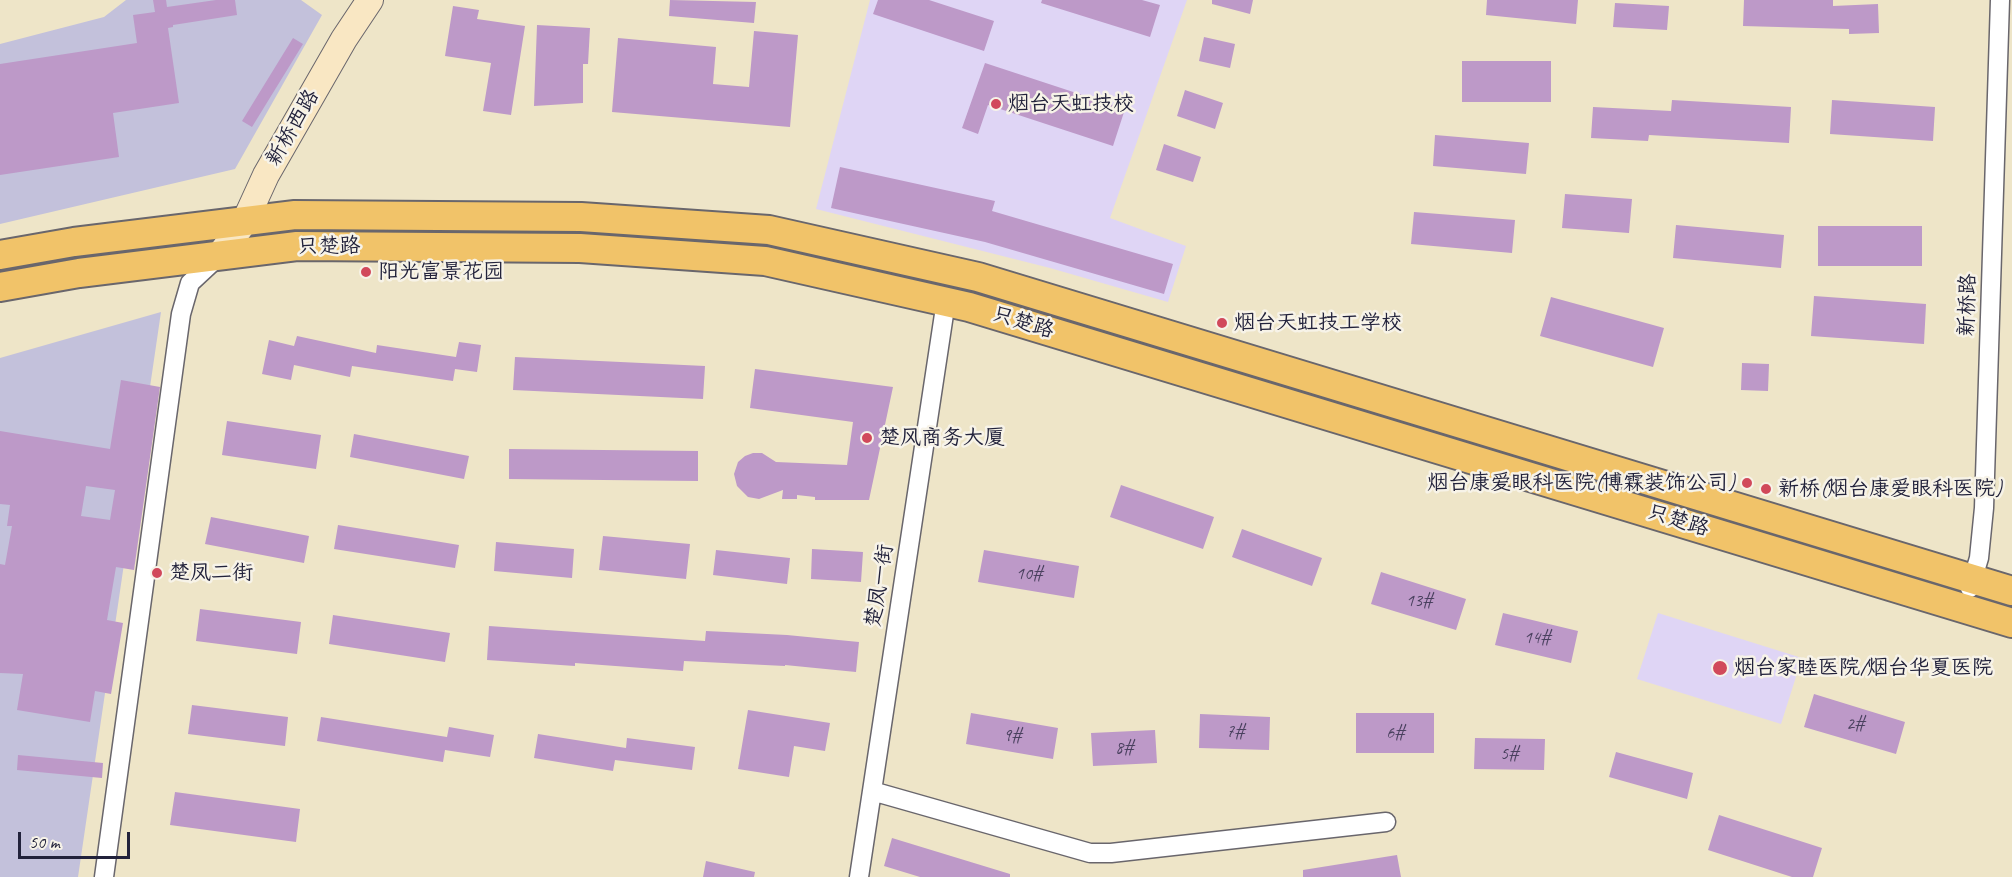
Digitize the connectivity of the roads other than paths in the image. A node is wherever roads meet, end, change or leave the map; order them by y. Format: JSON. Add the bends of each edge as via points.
{"nodes":[{"id":1,"x":370,"y":0,"type":"edge"},
{"id":2,"x":2000,"y":0,"type":"edge"},
{"id":3,"x":245,"y":221,"type":"junction"},
{"id":4,"x":0,"y":255,"type":"edge"},
{"id":5,"x":219,"y":256,"type":"junction"},
{"id":6,"x":0,"y":287,"type":"edge"},
{"id":7,"x":946,"y":302,"type":"junction"},
{"id":8,"x":1973,"y":578,"type":"junction"},
{"id":9,"x":2012,"y":591,"type":"edge"},
{"id":10,"x":1964,"y":608,"type":"junction"},
{"id":11,"x":2012,"y":623,"type":"edge"},
{"id":12,"x":872,"y":791,"type":"junction"},
{"id":13,"x":1386,"y":822,"type":"dead end"},
{"id":14,"x":104,"y":877,"type":"edge"},
{"id":15,"x":859,"y":877,"type":"edge"}],
"edges":[{"from":1,"to":3,"type":"street","name":"新桥西路","via":[[266,175]]},
{"from":2,"to":8,"type":"street","name":"新桥路","via":[[1984,508]]},
{"from":3,"to":4,"type":"main road","name":"只楚路"},
{"from":3,"to":5,"type":"street","name":"新桥西路"},
{"from":3,"to":8,"type":"main road","name":"只楚路","via":[[295,215],[581,217],[769,230],[978,277]]},
{"from":5,"to":6,"type":"main road","name":"只楚路"},
{"from":5,"to":7,"type":"main road","name":"只楚路","via":[[297,246],[580,248],[765,261]]},
{"from":5,"to":14,"type":"street","via":[[190,283],[181,314]]},
{"from":7,"to":10,"type":"main road","name":"只楚路"},
{"from":7,"to":12,"type":"street","name":"楚凤一街"},
{"from":8,"to":9,"type":"main road","name":"只楚路"},
{"from":8,"to":10,"type":"street","name":"新桥路"},
{"from":10,"to":11,"type":"main road","name":"只楚路"},
{"from":12,"to":13,"type":"street","via":[[1090,853]]},
{"from":12,"to":15,"type":"street","name":"楚凤一街"}]}
